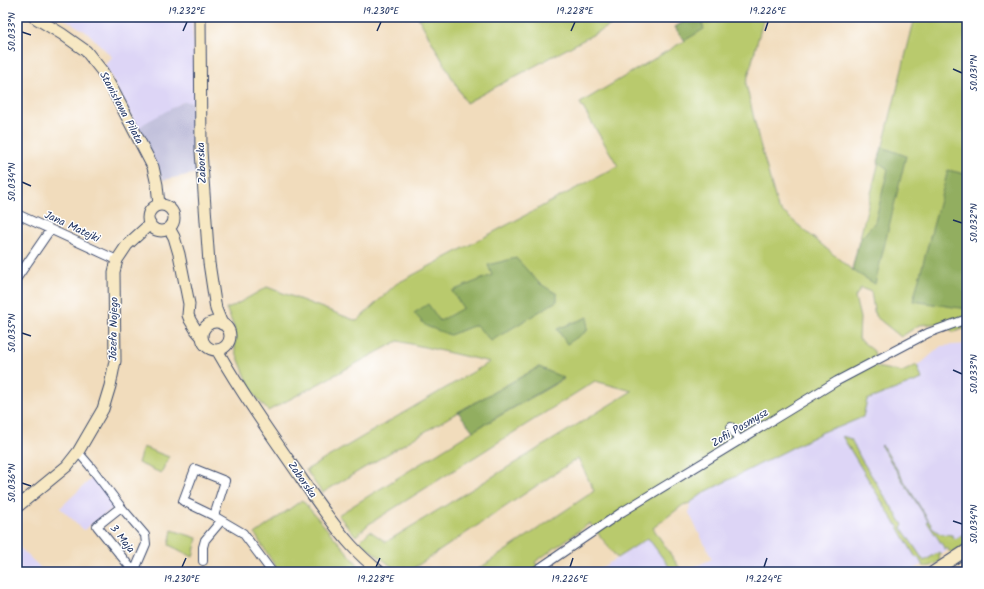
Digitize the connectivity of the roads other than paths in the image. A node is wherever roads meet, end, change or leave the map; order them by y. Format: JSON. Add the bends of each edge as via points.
{"nodes":[{"id":1,"x":34,"y":17,"type":"edge"},
{"id":2,"x":200,"y":17,"type":"edge"},
{"id":3,"x":159,"y":205,"type":"junction"},
{"id":4,"x":17,"y":214,"type":"edge"},
{"id":5,"x":150,"y":224,"type":"junction"},
{"id":6,"x":169,"y":228,"type":"junction"},
{"id":7,"x":50,"y":230,"type":"junction"},
{"id":8,"x":117,"y":260,"type":"junction"},
{"id":9,"x":17,"y":278,"type":"edge"},
{"id":10,"x":189,"y":304,"type":"junction"},
{"id":11,"x":216,"y":309,"type":"junction"},
{"id":12,"x":967,"y":319,"type":"edge"},
{"id":13,"x":222,"y":324,"type":"junction"},
{"id":14,"x":208,"y":325,"type":"junction"},
{"id":15,"x":202,"y":337,"type":"junction"},
{"id":16,"x":221,"y":348,"type":"junction"},
{"id":17,"x":731,"y":427,"type":"dead end"},
{"id":18,"x":739,"y":441,"type":"junction"},
{"id":19,"x":78,"y":452,"type":"junction"},
{"id":20,"x":17,"y":507,"type":"edge"},
{"id":21,"x":121,"y":507,"type":"junction"},
{"id":22,"x":218,"y":519,"type":"junction"},
{"id":23,"x":967,"y":550,"type":"edge"},
{"id":24,"x":203,"y":561,"type":"dead end"},
{"id":25,"x":134,"y":572,"type":"edge"},
{"id":26,"x":272,"y":572,"type":"edge"},
{"id":27,"x":380,"y":572,"type":"edge"},
{"id":28,"x":534,"y":572,"type":"edge"},
{"id":29,"x":933,"y":572,"type":"edge"}],
"edges":[{"from":1,"to":3,"type":"street","name":"Stanisława Pilata","via":[[86,51],[102,71],[153,167]]},
{"from":2,"to":11,"type":"street","name":"Zaborska","via":[[201,151],[209,263]]},
{"from":3,"to":5,"type":"street","via":[[152,209],[148,216]]},
{"from":3,"to":6,"type":"street","via":[[168,206],[173,213],[174,221]]},
{"from":4,"to":7,"type":"street","name":"Jana Matejki"},
{"from":5,"to":6,"type":"street","via":[[161,231]]},
{"from":5,"to":8,"type":"street","name":"Józefa Nojego","via":[[127,245]]},
{"from":6,"to":10,"type":"street","via":[[179,254]]},
{"from":7,"to":8,"type":"street","name":"Jana Matejki"},
{"from":7,"to":9,"type":"street"},
{"from":8,"to":19,"type":"street","name":"Józefa Nojego","via":[[114,272],[114,361],[110,386],[103,409]]},
{"from":10,"to":14,"type":"street","via":[[196,318]]},
{"from":10,"to":15,"type":"street","via":[[188,315]]},
{"from":11,"to":13,"type":"street","name":"Zaborska"},
{"from":11,"to":14,"type":"street"},
{"from":12,"to":18,"type":"street","name":"Zofii Posmysz","via":[[928,333],[844,378]]},
{"from":13,"to":14,"type":"street","via":[[216,322]]},
{"from":13,"to":16,"type":"street","via":[[230,335],[228,343]]},
{"from":14,"to":15,"type":"street"},
{"from":15,"to":16,"type":"street","via":[[205,345],[213,350]]},
{"from":16,"to":27,"type":"street","name":"Zaborska","via":[[239,388],[329,518],[361,556]]},
{"from":17,"to":18,"type":"street"},
{"from":18,"to":28,"type":"street","name":"Zofii Posmysz","via":[[622,512]]},
{"from":19,"to":20,"type":"street","name":"Józefa Nojego","via":[[67,466]]},
{"from":19,"to":21,"type":"street","name":"3 Maja"},
{"from":21,"to":25,"type":"street","name":"3 Maja","via":[[145,535],[146,544]]},
{"from":21,"to":25,"type":"street","name":"3 Maja","via":[[97,526]]},
{"from":22,"to":22,"type":"street","via":[[225,481],[195,469],[183,501]]},
{"from":22,"to":24,"type":"street","via":[[205,540]]},
{"from":22,"to":26,"type":"street","via":[[243,532]]},
{"from":23,"to":29,"type":"street"}]}
